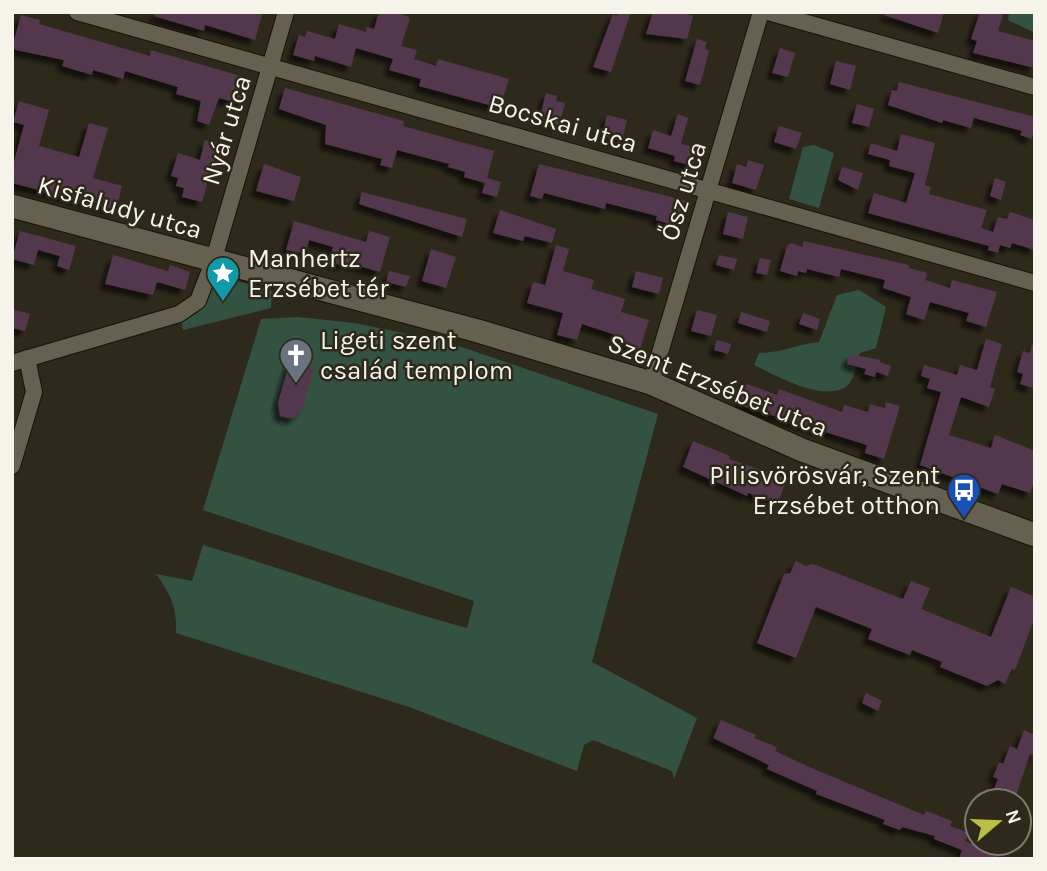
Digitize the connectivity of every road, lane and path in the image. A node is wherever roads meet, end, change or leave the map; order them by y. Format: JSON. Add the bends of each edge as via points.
{"nodes":[{"id":1,"x":78,"y":12,"type":"edge"},
{"id":2,"x":286,"y":12,"type":"edge"},
{"id":3,"x":761,"y":12,"type":"edge"},
{"id":4,"x":768,"y":12,"type":"edge"},
{"id":5,"x":271,"y":65,"type":"junction"},
{"id":6,"x":1035,"y":87,"type":"edge"},
{"id":7,"x":709,"y":191,"type":"junction"},
{"id":8,"x":12,"y":206,"type":"edge"},
{"id":9,"x":213,"y":262,"type":"junction"},
{"id":10,"x":1035,"y":283,"type":"edge"},
{"id":11,"x":20,"y":360,"type":"edge"},
{"id":12,"x":651,"y":383,"type":"junction"},
{"id":13,"x":12,"y":466,"type":"edge"},
{"id":14,"x":1035,"y":535,"type":"edge"}],
"edges":[{"from":1,"to":5,"type":"street","name":"Bocskai utca"},
{"from":2,"to":5,"type":"street","name":"Nyár utca"},
{"from":3,"to":7,"type":"street","name":"Ősz utca"},
{"from":4,"to":6,"type":"street"},
{"from":5,"to":7,"type":"street","name":"Bocskai utca"},
{"from":5,"to":9,"type":"street","name":"Nyár utca"},
{"from":7,"to":10,"type":"street","name":"Bocskai utca"},
{"from":7,"to":12,"type":"street","name":"Ősz utca"},
{"from":8,"to":9,"type":"street","name":"Kisfaludy utca"},
{"from":9,"to":11,"type":"street","via":[[203,293],[179,314]]},
{"from":9,"to":12,"type":"street","name":"Szent Erzsébet utca","via":[[478,331]]},
{"from":11,"to":13,"type":"street","via":[[34,392]]},
{"from":12,"to":14,"type":"street","name":"Szent Erzsébet utca","via":[[802,450]]}]}
